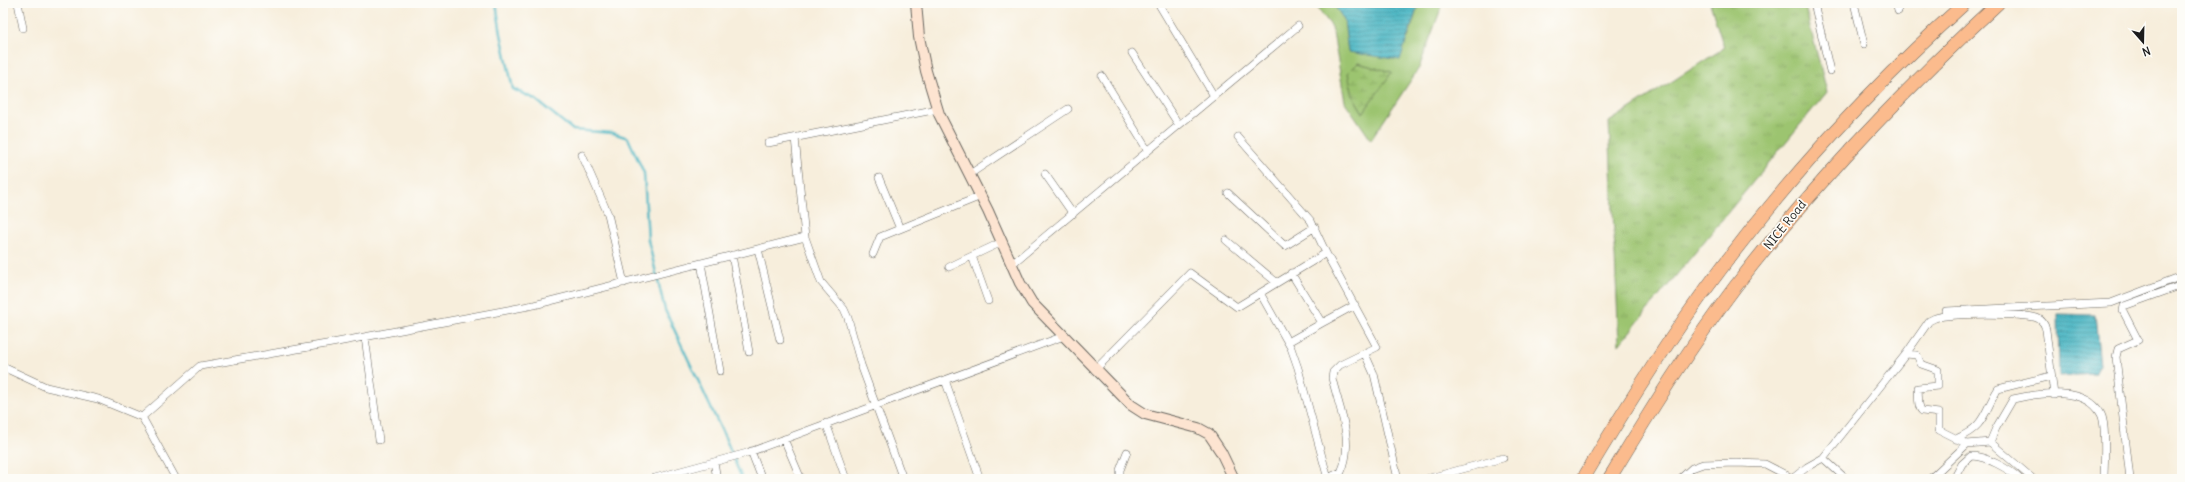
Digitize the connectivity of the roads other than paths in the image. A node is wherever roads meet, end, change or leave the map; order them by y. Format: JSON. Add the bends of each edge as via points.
{"nodes":[{"id":1,"x":18,"y":3,"type":"edge"},
{"id":2,"x":916,"y":3,"type":"edge"},
{"id":3,"x":1158,"y":3,"type":"edge"},
{"id":4,"x":1814,"y":3,"type":"edge"},
{"id":5,"x":1854,"y":3,"type":"edge"},
{"id":6,"x":1896,"y":3,"type":"edge"},
{"id":7,"x":1965,"y":3,"type":"edge"},
{"id":8,"x":1998,"y":3,"type":"edge"},
{"id":9,"x":1898,"y":11,"type":"dead end"},
{"id":10,"x":1298,"y":26,"type":"dead end"},
{"id":11,"x":23,"y":28,"type":"dead end"},
{"id":12,"x":1864,"y":44,"type":"dead end"},
{"id":13,"x":1132,"y":53,"type":"dead end"},
{"id":14,"x":1830,"y":71,"type":"dead end"},
{"id":15,"x":1102,"y":76,"type":"dead end"},
{"id":16,"x":1214,"y":96,"type":"junction"},
{"id":17,"x":938,"y":109,"type":"junction"},
{"id":18,"x":1068,"y":109,"type":"dead end"},
{"id":19,"x":1179,"y":125,"type":"junction"},
{"id":20,"x":1238,"y":137,"type":"dead end"},
{"id":21,"x":795,"y":138,"type":"junction"},
{"id":22,"x":768,"y":143,"type":"dead end"},
{"id":23,"x":1148,"y":151,"type":"junction"},
{"id":24,"x":582,"y":155,"type":"dead end"},
{"id":25,"x":970,"y":174,"type":"junction"},
{"id":26,"x":1045,"y":174,"type":"dead end"},
{"id":27,"x":879,"y":178,"type":"dead end"},
{"id":28,"x":1228,"y":193,"type":"dead end"},
{"id":29,"x":981,"y":196,"type":"junction"},
{"id":30,"x":1073,"y":214,"type":"junction"},
{"id":31,"x":1315,"y":227,"type":"junction"},
{"id":32,"x":900,"y":229,"type":"junction"},
{"id":33,"x":805,"y":237,"type":"junction"},
{"id":34,"x":1226,"y":240,"type":"dead end"},
{"id":35,"x":1002,"y":242,"type":"junction"},
{"id":36,"x":758,"y":249,"type":"junction"},
{"id":37,"x":1326,"y":253,"type":"junction"},
{"id":38,"x":873,"y":254,"type":"dead end"},
{"id":39,"x":732,"y":256,"type":"junction"},
{"id":40,"x":972,"y":256,"type":"junction"},
{"id":41,"x":701,"y":264,"type":"junction"},
{"id":42,"x":1012,"y":264,"type":"junction"},
{"id":43,"x":949,"y":267,"type":"dead end"},
{"id":44,"x":1291,"y":273,"type":"junction"},
{"id":45,"x":2182,"y":276,"type":"edge"},
{"id":46,"x":1276,"y":282,"type":"junction"},
{"id":47,"x":624,"y":283,"type":"junction"},
{"id":48,"x":2182,"y":284,"type":"edge"},
{"id":49,"x":1260,"y":293,"type":"junction"},
{"id":50,"x":988,"y":301,"type":"dead end"},
{"id":51,"x":1355,"y":304,"type":"junction"},
{"id":52,"x":1946,"y":310,"type":"dead end"},
{"id":53,"x":1322,"y":323,"type":"junction"},
{"id":54,"x":1064,"y":336,"type":"junction"},
{"id":55,"x":364,"y":337,"type":"junction"},
{"id":56,"x":780,"y":340,"type":"dead end"},
{"id":57,"x":1288,"y":342,"type":"junction"},
{"id":58,"x":748,"y":352,"type":"dead end"},
{"id":59,"x":1365,"y":354,"type":"junction"},
{"id":60,"x":1906,"y":354,"type":"junction"},
{"id":61,"x":3,"y":367,"type":"edge"},
{"id":62,"x":1096,"y":370,"type":"junction"},
{"id":63,"x":720,"y":371,"type":"dead end"},
{"id":64,"x":2050,"y":376,"type":"junction"},
{"id":65,"x":945,"y":380,"type":"junction"},
{"id":66,"x":2054,"y":395,"type":"junction"},
{"id":67,"x":876,"y":405,"type":"junction"},
{"id":68,"x":142,"y":417,"type":"junction"},
{"id":69,"x":826,"y":423,"type":"junction"},
{"id":70,"x":784,"y":439,"type":"junction"},
{"id":71,"x":1956,"y":439,"type":"junction"},
{"id":72,"x":380,"y":440,"type":"dead end"},
{"id":73,"x":1990,"y":442,"type":"junction"},
{"id":74,"x":1967,"y":444,"type":"junction"},
{"id":75,"x":752,"y":451,"type":"junction"},
{"id":76,"x":1127,"y":452,"type":"dead end"},
{"id":77,"x":1503,"y":458,"type":"dead end"},
{"id":78,"x":1823,"y":458,"type":"junction"},
{"id":79,"x":714,"y":462,"type":"junction"},
{"id":80,"x":679,"y":471,"type":"junction"},
{"id":81,"x":1328,"y":478,"type":"edge"},
{"id":82,"x":176,"y":479,"type":"edge"},
{"id":83,"x":651,"y":479,"type":"edge"},
{"id":84,"x":680,"y":479,"type":"edge"},
{"id":85,"x":717,"y":479,"type":"edge"},
{"id":86,"x":762,"y":479,"type":"edge"},
{"id":87,"x":801,"y":479,"type":"edge"},
{"id":88,"x":846,"y":479,"type":"edge"},
{"id":89,"x":903,"y":479,"type":"edge"},
{"id":90,"x":980,"y":479,"type":"edge"},
{"id":91,"x":1120,"y":479,"type":"edge"},
{"id":92,"x":1234,"y":479,"type":"edge"},
{"id":93,"x":1398,"y":479,"type":"edge"},
{"id":94,"x":1426,"y":479,"type":"edge"},
{"id":95,"x":1583,"y":479,"type":"edge"},
{"id":96,"x":1609,"y":479,"type":"edge"},
{"id":97,"x":1680,"y":479,"type":"edge"},
{"id":98,"x":1792,"y":479,"type":"edge"},
{"id":99,"x":1846,"y":479,"type":"edge"},
{"id":100,"x":1930,"y":479,"type":"edge"},
{"id":101,"x":1954,"y":479,"type":"edge"},
{"id":102,"x":2020,"y":479,"type":"edge"},
{"id":103,"x":2033,"y":479,"type":"edge"},
{"id":104,"x":2104,"y":479,"type":"edge"},
{"id":105,"x":2130,"y":479,"type":"edge"}],
"edges":[{"from":1,"to":11,"type":"street"},
{"from":2,"to":17,"type":"street","via":[[919,37]]},
{"from":3,"to":16,"type":"street"},
{"from":4,"to":14,"type":"street"},
{"from":5,"to":12,"type":"street"},
{"from":6,"to":9,"type":"street"},
{"from":7,"to":95,"type":"highway","name":"NICE Road","via":[[1850,116],[1755,225],[1706,289],[1640,384]]},
{"from":8,"to":96,"type":"highway","name":"NICE Road","via":[[1891,105],[1801,204],[1704,330],[1664,389]]},
{"from":10,"to":16,"type":"street"},
{"from":13,"to":19,"type":"street"},
{"from":15,"to":23,"type":"street"},
{"from":16,"to":19,"type":"street"},
{"from":17,"to":21,"type":"street"},
{"from":17,"to":25,"type":"street"},
{"from":18,"to":25,"type":"street"},
{"from":19,"to":23,"type":"street"},
{"from":20,"to":31,"type":"street"},
{"from":21,"to":22,"type":"street"},
{"from":21,"to":33,"type":"street"},
{"from":23,"to":30,"type":"street"},
{"from":24,"to":47,"type":"street","via":[[608,214]]},
{"from":25,"to":29,"type":"street"},
{"from":26,"to":30,"type":"street"},
{"from":27,"to":32,"type":"street"},
{"from":28,"to":31,"type":"street","via":[[1286,246]]},
{"from":29,"to":32,"type":"street"},
{"from":29,"to":35,"type":"street"},
{"from":30,"to":42,"type":"street"},
{"from":31,"to":37,"type":"street"},
{"from":32,"to":38,"type":"street","via":[[880,237]]},
{"from":33,"to":36,"type":"street"},
{"from":33,"to":67,"type":"street","via":[[821,282],[844,309],[848,318]]},
{"from":34,"to":46,"type":"street"},
{"from":35,"to":40,"type":"street"},
{"from":35,"to":42,"type":"street"},
{"from":36,"to":39,"type":"street"},
{"from":36,"to":56,"type":"street"},
{"from":37,"to":44,"type":"street"},
{"from":37,"to":51,"type":"street"},
{"from":39,"to":41,"type":"street"},
{"from":39,"to":58,"type":"street"},
{"from":40,"to":43,"type":"street"},
{"from":40,"to":50,"type":"street"},
{"from":41,"to":47,"type":"street"},
{"from":41,"to":63,"type":"street"},
{"from":42,"to":54,"type":"street","via":[[1032,303]]},
{"from":44,"to":46,"type":"street"},
{"from":44,"to":53,"type":"street"},
{"from":45,"to":52,"type":"street","via":[[2111,303]]},
{"from":46,"to":49,"type":"street"},
{"from":47,"to":55,"type":"street","via":[[534,305]]},
{"from":48,"to":105,"type":"street","via":[[2124,306],[2123,311],[2138,340],[2118,349],[2116,357]]},
{"from":49,"to":57,"type":"street"},
{"from":49,"to":62,"type":"street","via":[[1237,307],[1190,273]]},
{"from":51,"to":53,"type":"street"},
{"from":51,"to":59,"type":"street","via":[[1377,347]]},
{"from":53,"to":57,"type":"street"},
{"from":54,"to":62,"type":"street"},
{"from":54,"to":65,"type":"street"},
{"from":55,"to":68,"type":"street","via":[[200,366]]},
{"from":55,"to":72,"type":"street"},
{"from":57,"to":81,"type":"street","via":[[1298,368]]},
{"from":59,"to":81,"type":"street","via":[[1340,365],[1333,372],[1332,378],[1348,442],[1347,456],[1341,472]]},
{"from":59,"to":93,"type":"street","via":[[1374,374]]},
{"from":60,"to":64,"type":"street","via":[[1929,321],[1941,316],[2017,315],[2037,318],[2043,322],[2046,330]]},
{"from":60,"to":71,"type":"street","via":[[1917,355],[1921,364],[1938,370],[1938,386],[1918,388],[1920,409],[1924,413],[1939,413],[1938,430]]},
{"from":60,"to":78,"type":"street"},
{"from":61,"to":68,"type":"street","via":[[46,387],[98,399]]},
{"from":62,"to":92,"type":"street","via":[[1131,405],[1145,414],[1198,428],[1209,434]]},
{"from":64,"to":66,"type":"street"},
{"from":64,"to":71,"type":"street","via":[[1998,389],[1979,425]]},
{"from":65,"to":67,"type":"street"},
{"from":65,"to":90,"type":"street"},
{"from":66,"to":73,"type":"street","via":[[2030,395],[2013,399]]},
{"from":66,"to":104,"type":"street","via":[[2086,399],[2102,415]]},
{"from":67,"to":69,"type":"street"},
{"from":67,"to":89,"type":"street"},
{"from":68,"to":82,"type":"street"},
{"from":69,"to":70,"type":"street"},
{"from":69,"to":88,"type":"street"},
{"from":70,"to":75,"type":"street"},
{"from":70,"to":87,"type":"street"},
{"from":71,"to":74,"type":"street"},
{"from":73,"to":74,"type":"street"},
{"from":73,"to":103,"type":"street"},
{"from":74,"to":100,"type":"street"},
{"from":75,"to":79,"type":"street"},
{"from":75,"to":86,"type":"street"},
{"from":76,"to":91,"type":"street","via":[[1120,470]]},
{"from":77,"to":94,"type":"street"},
{"from":78,"to":98,"type":"street"},
{"from":78,"to":99,"type":"street"},
{"from":79,"to":80,"type":"street"},
{"from":79,"to":85,"type":"street"},
{"from":80,"to":83,"type":"street"},
{"from":80,"to":84,"type":"street"},
{"from":97,"to":98,"type":"street","via":[[1692,468],[1703,464],[1736,463],[1765,464]]},
{"from":101,"to":102,"type":"street","via":[[1962,464],[1971,456],[1983,458]]}]}
